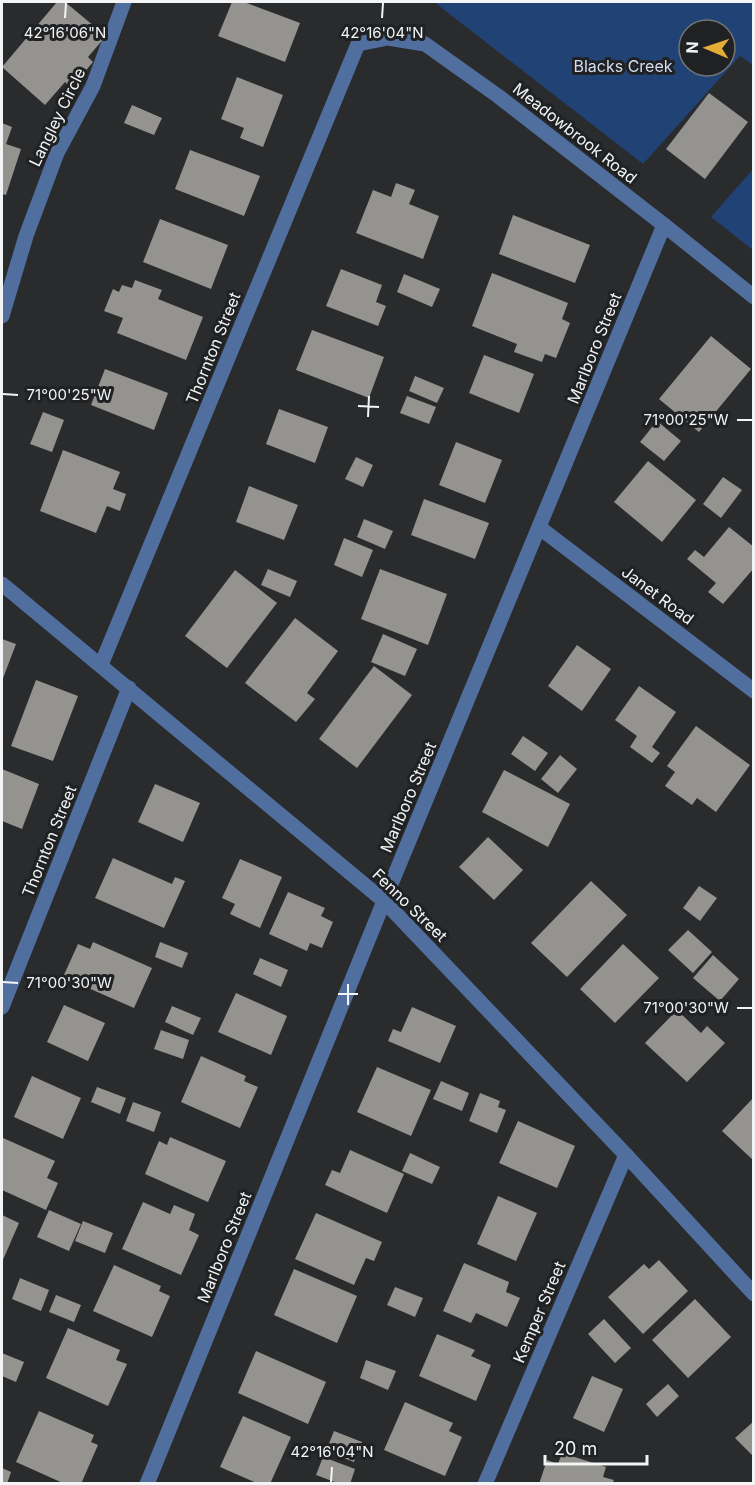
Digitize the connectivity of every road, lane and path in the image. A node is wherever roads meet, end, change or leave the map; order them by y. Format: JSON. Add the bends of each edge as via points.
{"nodes":[{"id":1,"x":124,"y":2,"type":"edge"},
{"id":2,"x":358,"y":44,"type":"joint"},
{"id":3,"x":664,"y":225,"type":"junction"},
{"id":4,"x":753,"y":297,"type":"edge"},
{"id":5,"x":2,"y":316,"type":"edge"},
{"id":6,"x":540,"y":528,"type":"junction"},
{"id":7,"x":2,"y":584,"type":"edge"},
{"id":8,"x":101,"y":665,"type":"junction"},
{"id":9,"x":129,"y":688,"type":"junction"},
{"id":10,"x":753,"y":691,"type":"edge"},
{"id":11,"x":384,"y":901,"type":"junction"},
{"id":12,"x":2,"y":1007,"type":"edge"},
{"id":13,"x":626,"y":1155,"type":"junction"},
{"id":14,"x":753,"y":1294,"type":"edge"},
{"id":15,"x":147,"y":1484,"type":"edge"},
{"id":16,"x":485,"y":1484,"type":"edge"}],
"edges":[{"from":1,"to":5,"type":"street","name":"Langley Circle","via":[[93,86],[57,153]]},
{"from":2,"to":3,"type":"street","name":"Meadowbrook Road","via":[[388,38],[425,45],[498,96]]},
{"from":2,"to":8,"type":"street","name":"Thornton Street"},
{"from":3,"to":4,"type":"street","name":"Meadowbrook Road"},
{"from":3,"to":6,"type":"street","name":"Marlboro Street"},
{"from":6,"to":10,"type":"street","name":"Janet Road"},
{"from":6,"to":11,"type":"street","name":"Marlboro Street"},
{"from":7,"to":8,"type":"street","name":"Fenno Street"},
{"from":8,"to":9,"type":"street","name":"Fenno Street"},
{"from":9,"to":11,"type":"street","name":"Fenno Street"},
{"from":9,"to":12,"type":"street","name":"Thornton Street"},
{"from":11,"to":13,"type":"street","name":"Fenno Street"},
{"from":11,"to":15,"type":"street","name":"Marlboro Street"},
{"from":13,"to":14,"type":"street","name":"Fenno Street"},
{"from":13,"to":16,"type":"street","name":"Kemper Street"}]}
